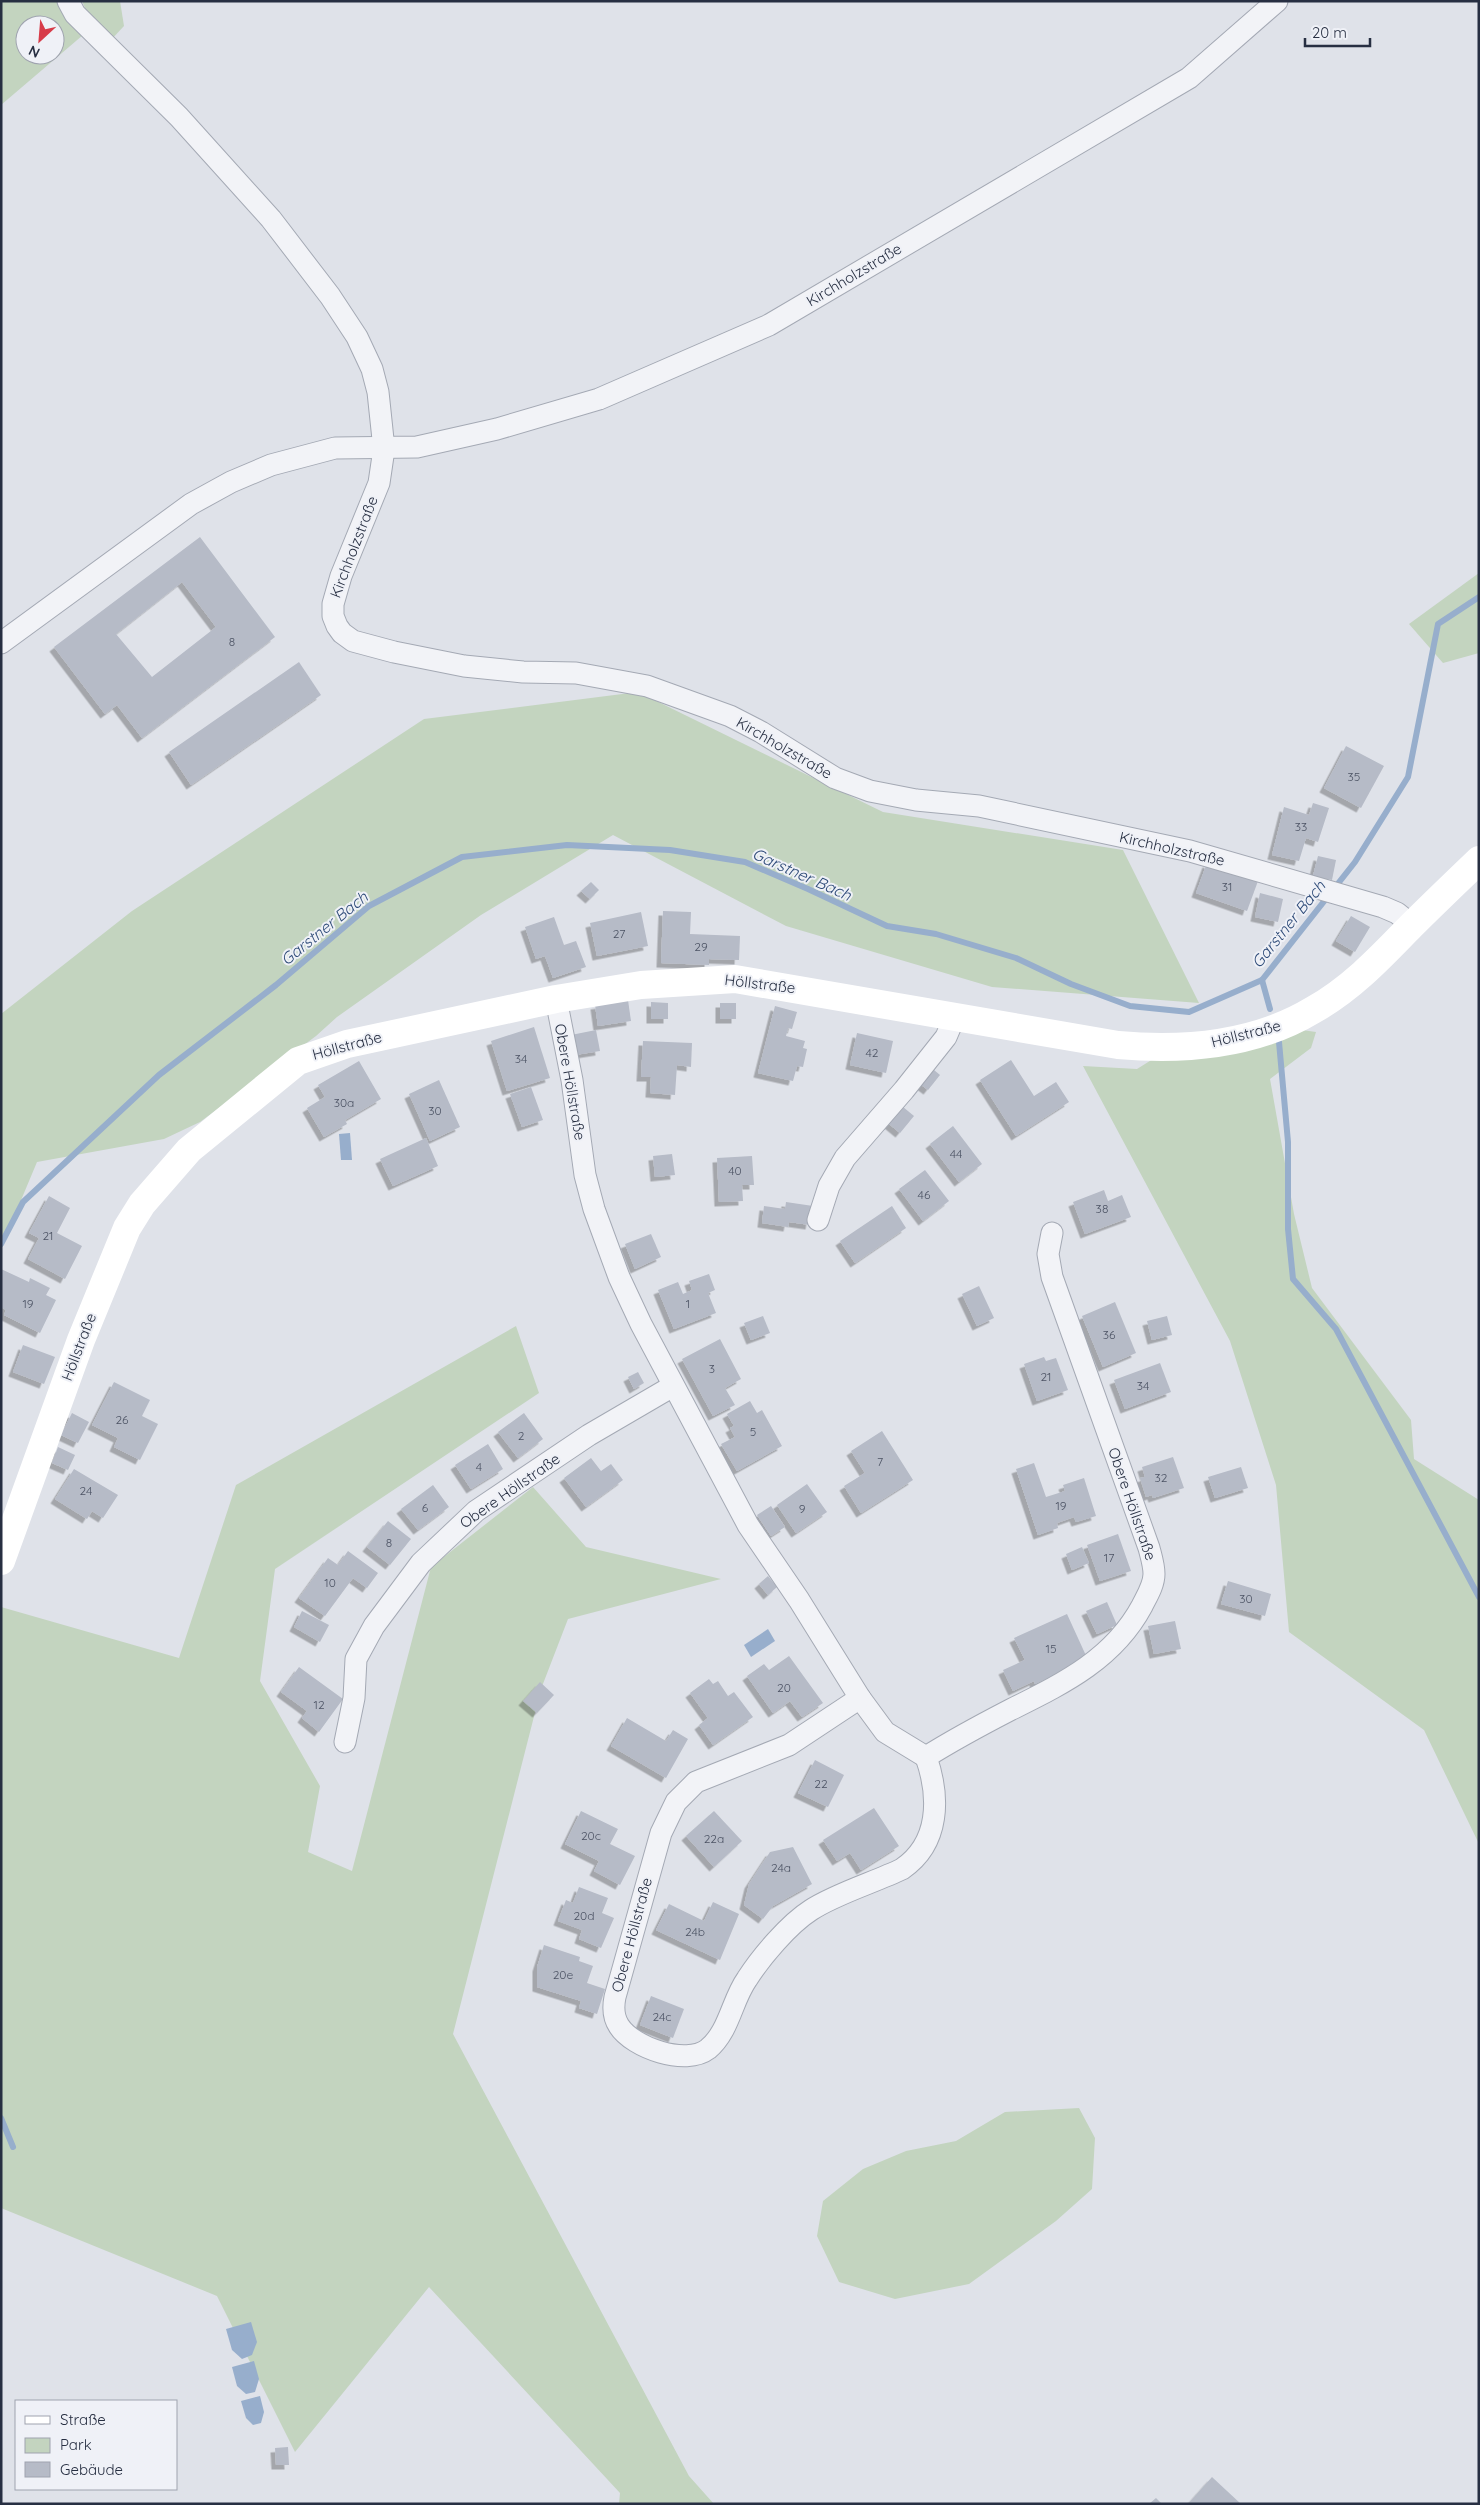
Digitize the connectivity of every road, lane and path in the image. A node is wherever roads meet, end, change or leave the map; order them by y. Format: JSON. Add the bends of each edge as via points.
{"nodes":[{"id":1,"x":68,"y":1,"type":"edge"},
{"id":2,"x":1277,"y":1,"type":"edge"},
{"id":3,"x":384,"y":449,"type":"junction"},
{"id":4,"x":1,"y":643,"type":"edge"},
{"id":5,"x":1479,"y":860,"type":"edge"},
{"id":6,"x":1412,"y":925,"type":"junction"},
{"id":7,"x":556,"y":1000,"type":"junction"},
{"id":8,"x":955,"y":1016,"type":"junction"},
{"id":9,"x":818,"y":1220,"type":"dead end"},
{"id":10,"x":1052,"y":1233,"type":"dead end"},
{"id":11,"x":673,"y":1386,"type":"junction"},
{"id":12,"x":1,"y":1561,"type":"edge"},
{"id":13,"x":860,"y":1698,"type":"junction"},
{"id":14,"x":345,"y":1742,"type":"dead end"},
{"id":15,"x":926,"y":1757,"type":"junction"}],
"edges":[{"from":1,"to":3,"type":"street","via":[[75,14],[224,166],[330,296],[357,337],[372,370],[378,392]]},
{"from":2,"to":3,"type":"street","name":"Kirchholzstraße","via":[[1190,78],[769,325],[599,399],[450,441]]},
{"from":3,"to":4,"type":"street","name":"Kirchholzstraße","via":[[335,448],[271,465],[231,482],[191,504]]},
{"from":3,"to":6,"type":"street","name":"Kirchholzstraße","via":[[379,482],[333,604],[337,626],[353,641],[464,666],[576,673],[647,686],[730,716],[836,778],[870,791],[916,800],[979,806],[1190,851],[1360,900],[1397,913]]},
{"from":5,"to":6,"type":"street","name":"Höllstraße"},
{"from":6,"to":8,"type":"street","name":"Höllstraße","via":[[1375,963],[1314,1010],[1257,1035],[1220,1043],[1181,1048],[1118,1045]]},
{"from":7,"to":8,"type":"street","name":"Höllstraße","via":[[641,985],[735,979]]},
{"from":7,"to":11,"type":"street","name":"Obere Höllstraße","via":[[572,1080],[585,1175],[594,1209],[620,1277]]},
{"from":7,"to":12,"type":"street","name":"Höllstraße","via":[[318,1052],[298,1061],[189,1150],[142,1204],[127,1228],[81,1340]]},
{"from":8,"to":9,"type":"street","via":[[946,1037],[845,1158],[829,1186]]},
{"from":10,"to":15,"type":"street","name":"Obere Höllstraße","via":[[1048,1254],[1052,1277],[1149,1548],[1154,1564],[1152,1585],[1137,1616],[1093,1664]]},
{"from":11,"to":13,"type":"street","name":"Obere Höllstraße","via":[[748,1525]]},
{"from":11,"to":14,"type":"street","name":"Obere Höllstraße","via":[[589,1435],[476,1511],[421,1563],[374,1626],[356,1660],[354,1698]]},
{"from":13,"to":15,"type":"street","name":"Obere Höllstraße","via":[[886,1732]]},
{"from":13,"to":15,"type":"street","name":"Obere Höllstraße","via":[[789,1745],[696,1782],[676,1802],[661,1833],[615,1997],[615,2016],[624,2033],[672,2055],[684,2057],[708,2049],[722,2030],[746,1981],[803,1915],[822,1903],[902,1870],[925,1845],[935,1812],[934,1779]]}]}
